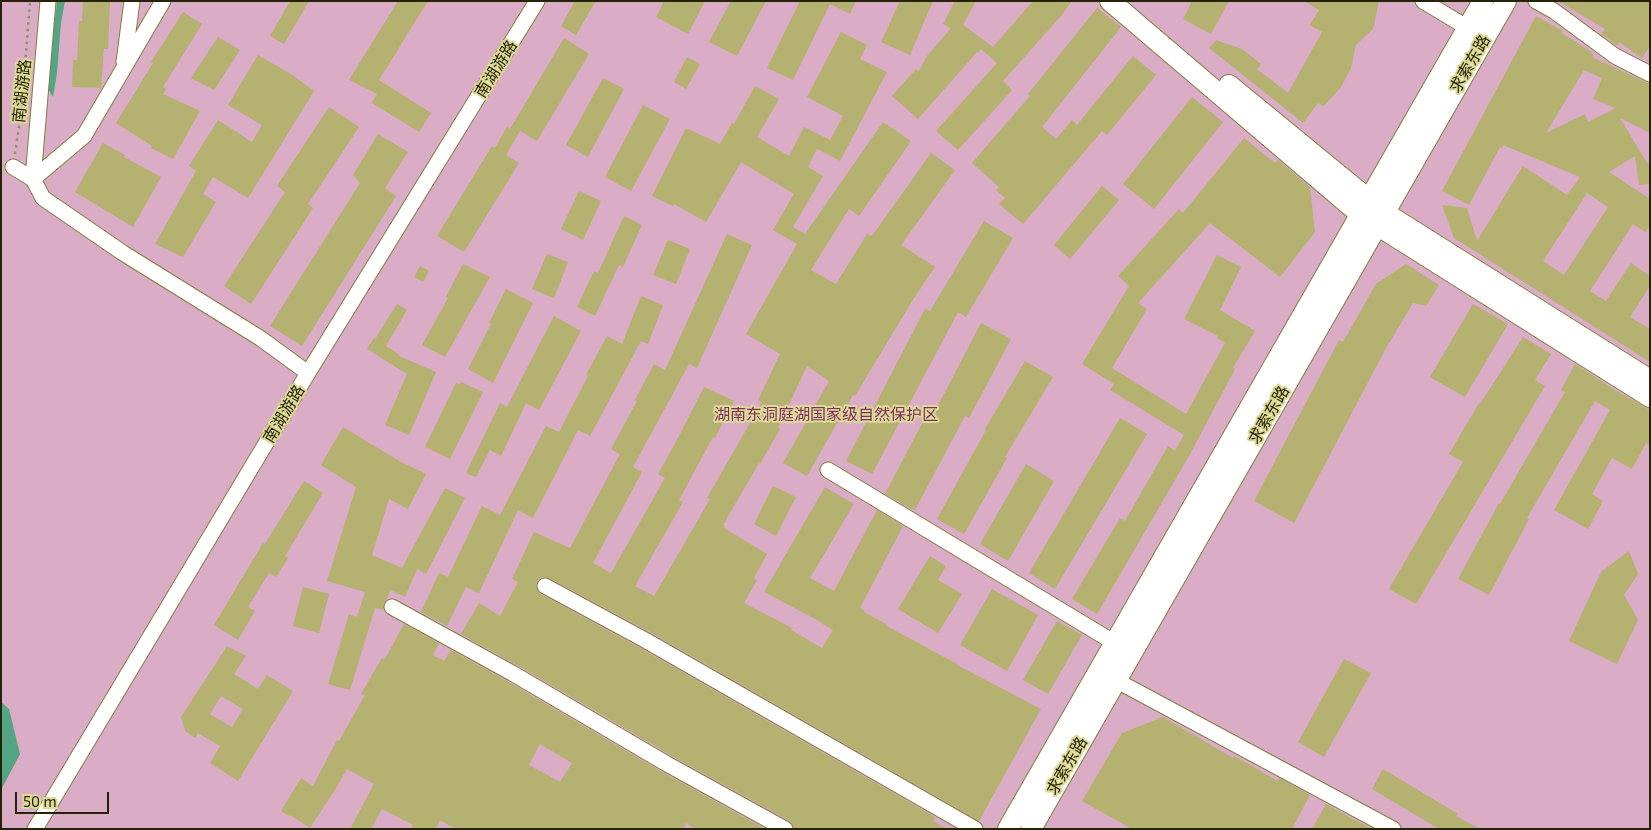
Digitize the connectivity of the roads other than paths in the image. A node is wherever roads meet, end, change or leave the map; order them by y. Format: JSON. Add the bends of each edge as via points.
{"nodes":[{"id":1,"x":48,"y":1,"type":"edge"},
{"id":2,"x":132,"y":1,"type":"edge"},
{"id":3,"x":163,"y":1,"type":"edge"},
{"id":4,"x":537,"y":1,"type":"edge"},
{"id":5,"x":1110,"y":1,"type":"edge"},
{"id":6,"x":1129,"y":1,"type":"edge"},
{"id":7,"x":1423,"y":1,"type":"edge"},
{"id":8,"x":1483,"y":1,"type":"edge"},
{"id":9,"x":1506,"y":1,"type":"edge"},
{"id":10,"x":1536,"y":1,"type":"edge"},
{"id":11,"x":1468,"y":28,"type":"junction"},
{"id":12,"x":123,"y":70,"type":"junction"},
{"id":13,"x":1650,"y":74,"type":"edge"},
{"id":14,"x":13,"y":167,"type":"road end"},
{"id":15,"x":33,"y":179,"type":"junction"},
{"id":16,"x":1373,"y":213,"type":"junction"},
{"id":17,"x":308,"y":373,"type":"junction"},
{"id":18,"x":1650,"y":380,"type":"edge"},
{"id":19,"x":1650,"y":397,"type":"edge"},
{"id":20,"x":828,"y":470,"type":"dead end"},
{"id":21,"x":545,"y":586,"type":"dead end"},
{"id":22,"x":392,"y":607,"type":"dead end"},
{"id":23,"x":1114,"y":643,"type":"junction"},
{"id":24,"x":1099,"y":671,"type":"junction"},
{"id":25,"x":1116,"y":681,"type":"junction"},
{"id":26,"x":35,"y":829,"type":"edge"},
{"id":27,"x":785,"y":829,"type":"edge"},
{"id":28,"x":975,"y":829,"type":"edge"},
{"id":29,"x":1008,"y":829,"type":"edge"},
{"id":30,"x":1031,"y":829,"type":"edge"},
{"id":31,"x":1393,"y":829,"type":"edge"}],
"edges":[{"from":1,"to":15,"type":"street"},
{"from":2,"to":12,"type":"street"},
{"from":3,"to":12,"type":"street"},
{"from":4,"to":17,"type":"street","name":"南湖游路"},
{"from":5,"to":16,"type":"main road"},
{"from":6,"to":16,"type":"main road"},
{"from":7,"to":11,"type":"street"},
{"from":8,"to":11,"type":"main road","name":"求索东路"},
{"from":9,"to":16,"type":"main road","name":"求索东路"},
{"from":10,"to":13,"type":"street","via":[[1615,56]]},
{"from":11,"to":16,"type":"main road","name":"求索东路"},
{"from":12,"to":15,"type":"street","via":[[84,136]]},
{"from":14,"to":15,"type":"street"},
{"from":15,"to":17,"type":"street","via":[[42,198],[123,253],[260,338]]},
{"from":16,"to":18,"type":"main road"},
{"from":16,"to":19,"type":"main road"},
{"from":16,"to":23,"type":"main road","name":"求索东路","via":[[1342,244]]},
{"from":16,"to":25,"type":"main road","name":"求索东路"},
{"from":17,"to":26,"type":"street","name":"南湖游路"},
{"from":20,"to":23,"type":"street"},
{"from":21,"to":28,"type":"street"},
{"from":22,"to":27,"type":"street"},
{"from":23,"to":24,"type":"main road","name":"求索东路"},
{"from":24,"to":25,"type":"street"},
{"from":24,"to":29,"type":"main road","name":"求索东路"},
{"from":25,"to":30,"type":"main road","name":"求索东路"},
{"from":25,"to":31,"type":"street"}]}
